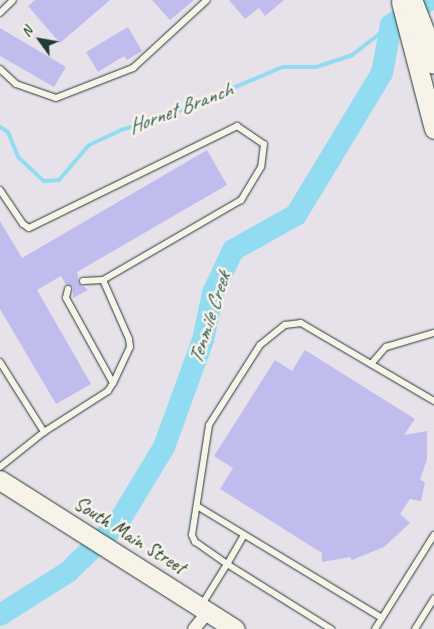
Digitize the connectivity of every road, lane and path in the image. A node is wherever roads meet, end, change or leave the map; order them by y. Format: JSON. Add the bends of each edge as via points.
{"nodes":[{"id":1,"x":14,"y":0,"type":"edge"},
{"id":2,"x":207,"y":0,"type":"edge"},
{"id":3,"x":401,"y":0,"type":"edge"},
{"id":4,"x":410,"y":0,"type":"edge"},
{"id":5,"x":0,"y":13,"type":"edge"},
{"id":6,"x":434,"y":62,"type":"edge"},
{"id":7,"x":0,"y":69,"type":"edge"},
{"id":8,"x":434,"y":129,"type":"edge"},
{"id":9,"x":0,"y":190,"type":"edge"},
{"id":10,"x":103,"y":280,"type":"junction"},
{"id":11,"x":82,"y":281,"type":"dead end"},
{"id":12,"x":68,"y":289,"type":"dead end"},
{"id":13,"x":434,"y":333,"type":"edge"},
{"id":14,"x":0,"y":362,"type":"edge"},
{"id":15,"x":371,"y":364,"type":"junction"},
{"id":16,"x":113,"y":383,"type":"junction"},
{"id":17,"x":434,"y":401,"type":"edge"},
{"id":18,"x":44,"y":432,"type":"junction"},
{"id":19,"x":0,"y":467,"type":"edge"},
{"id":20,"x":0,"y":480,"type":"edge"},
{"id":21,"x":197,"y":506,"type":"junction"},
{"id":22,"x":244,"y":535,"type":"junction"},
{"id":23,"x":434,"y":535,"type":"edge"},
{"id":24,"x":226,"y":564,"type":"junction"},
{"id":25,"x":434,"y":599,"type":"edge"},
{"id":26,"x":204,"y":610,"type":"junction"},
{"id":27,"x":382,"y":618,"type":"junction"},
{"id":28,"x":194,"y":629,"type":"edge"},
{"id":29,"x":235,"y":629,"type":"edge"},
{"id":30,"x":332,"y":629,"type":"edge"},
{"id":31,"x":375,"y":629,"type":"edge"},
{"id":32,"x":415,"y":629,"type":"edge"}],
"edges":[{"from":1,"to":5,"type":"lane"},
{"from":2,"to":7,"type":"lane","via":[[133,68],[56,98],[16,84]]},
{"from":3,"to":8,"type":"street"},
{"from":4,"to":6,"type":"highway"},
{"from":9,"to":10,"type":"lane","via":[[29,228],[237,126],[264,144],[261,167],[240,200]]},
{"from":10,"to":11,"type":"lane"},
{"from":10,"to":16,"type":"lane","via":[[130,339],[130,347]]},
{"from":12,"to":16,"type":"lane","via":[[66,298]]},
{"from":13,"to":15,"type":"lane","via":[[386,347]]},
{"from":14,"to":18,"type":"lane"},
{"from":15,"to":17,"type":"lane"},
{"from":15,"to":21,"type":"lane","via":[[300,323],[285,325],[260,345],[209,425]]},
{"from":16,"to":18,"type":"lane","via":[[108,391]]},
{"from":18,"to":19,"type":"lane"},
{"from":20,"to":26,"type":"street","name":"South Main Street"},
{"from":21,"to":22,"type":"lane"},
{"from":21,"to":24,"type":"lane","via":[[192,535],[195,542]]},
{"from":22,"to":24,"type":"lane"},
{"from":22,"to":27,"type":"lane"},
{"from":23,"to":27,"type":"lane"},
{"from":24,"to":26,"type":"lane"},
{"from":24,"to":30,"type":"lane"},
{"from":25,"to":32,"type":"lane"},
{"from":26,"to":28,"type":"street"},
{"from":26,"to":29,"type":"street","name":"South Main Street"},
{"from":27,"to":31,"type":"lane"}]}
